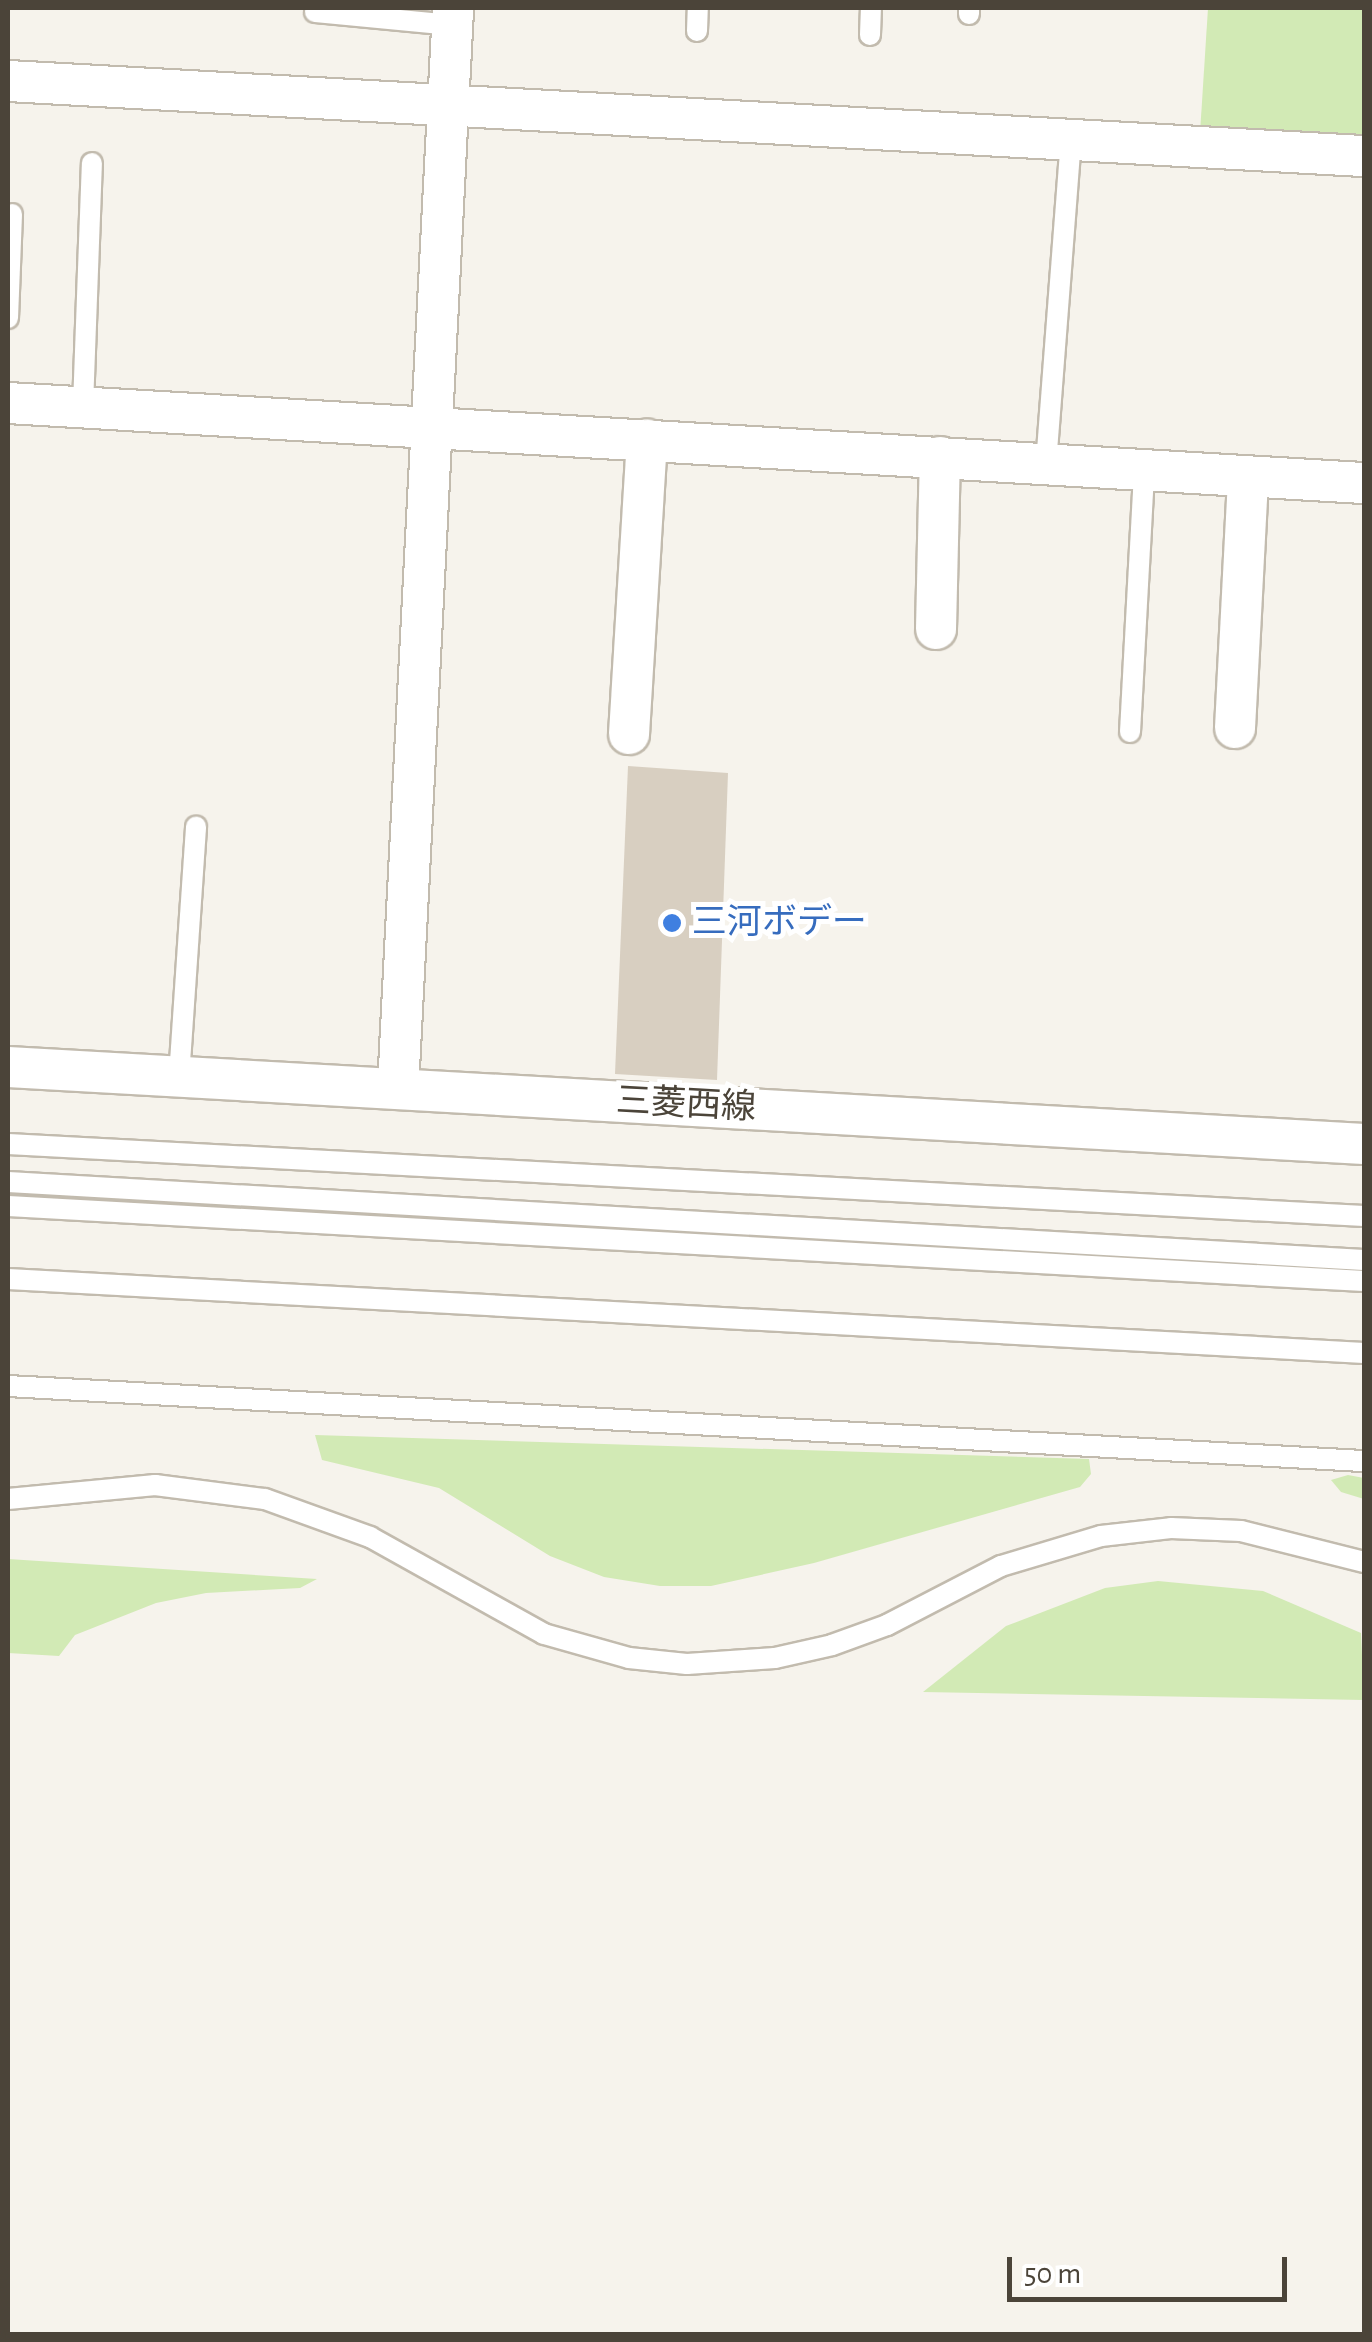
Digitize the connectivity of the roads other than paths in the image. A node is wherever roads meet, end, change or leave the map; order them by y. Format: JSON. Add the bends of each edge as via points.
{"nodes":[{"id":1,"x":698,"y":8,"type":"edge"},
{"id":2,"x":870,"y":8,"type":"edge"},
{"id":3,"x":316,"y":12,"type":"dead end"},
{"id":4,"x":452,"y":16,"type":"edge"},
{"id":5,"x":698,"y":31,"type":"dead end"},
{"id":6,"x":870,"y":35,"type":"dead end"},
{"id":7,"x":8,"y":80,"type":"edge"},
{"id":8,"x":450,"y":102,"type":"junction"},
{"id":9,"x":1070,"y":138,"type":"junction"},
{"id":10,"x":1364,"y":156,"type":"edge"},
{"id":11,"x":92,"y":163,"type":"dead end"},
{"id":12,"x":12,"y":214,"type":"dead end"},
{"id":13,"x":8,"y":318,"type":"edge"},
{"id":14,"x":8,"y":402,"type":"edge"},
{"id":15,"x":84,"y":406,"type":"junction"},
{"id":16,"x":436,"y":426,"type":"junction"},
{"id":17,"x":647,"y":440,"type":"junction"},
{"id":18,"x":940,"y":457,"type":"junction"},
{"id":19,"x":1046,"y":464,"type":"junction"},
{"id":20,"x":1144,"y":471,"type":"junction"},
{"id":21,"x":1248,"y":477,"type":"junction"},
{"id":22,"x":1364,"y":484,"type":"edge"},
{"id":23,"x":936,"y":629,"type":"dead end"},
{"id":24,"x":1235,"y":728,"type":"dead end"},
{"id":25,"x":1130,"y":732,"type":"dead end"},
{"id":26,"x":629,"y":734,"type":"dead end"},
{"id":27,"x":196,"y":828,"type":"dead end"},
{"id":28,"x":8,"y":1067,"type":"edge"},
{"id":29,"x":179,"y":1077,"type":"junction"},
{"id":30,"x":398,"y":1088,"type":"junction"},
{"id":31,"x":8,"y":1144,"type":"edge"},
{"id":32,"x":1364,"y":1144,"type":"edge"},
{"id":33,"x":8,"y":1182,"type":"edge"},
{"id":34,"x":8,"y":1206,"type":"edge"},
{"id":35,"x":1364,"y":1216,"type":"edge"},
{"id":36,"x":1364,"y":1260,"type":"edge"},
{"id":37,"x":8,"y":1280,"type":"edge"},
{"id":38,"x":1364,"y":1281,"type":"edge"},
{"id":39,"x":1364,"y":1353,"type":"edge"},
{"id":40,"x":8,"y":1386,"type":"edge"},
{"id":41,"x":1364,"y":1461,"type":"edge"},
{"id":42,"x":8,"y":1499,"type":"edge"},
{"id":43,"x":1364,"y":1562,"type":"edge"}],
"edges":[{"from":1,"to":5,"type":"lane"},
{"from":2,"to":6,"type":"lane"},
{"from":3,"to":4,"type":"lane"},
{"from":4,"to":8,"type":"street"},
{"from":7,"to":8,"type":"street"},
{"from":8,"to":9,"type":"street"},
{"from":8,"to":16,"type":"street"},
{"from":9,"to":10,"type":"street"},
{"from":9,"to":19,"type":"lane"},
{"from":11,"to":15,"type":"lane"},
{"from":12,"to":13,"type":"lane"},
{"from":14,"to":15,"type":"street"},
{"from":15,"to":16,"type":"street"},
{"from":16,"to":17,"type":"street"},
{"from":16,"to":30,"type":"street"},
{"from":17,"to":18,"type":"street"},
{"from":17,"to":26,"type":"street"},
{"from":18,"to":19,"type":"street"},
{"from":18,"to":23,"type":"street"},
{"from":19,"to":20,"type":"street"},
{"from":20,"to":21,"type":"street"},
{"from":20,"to":25,"type":"lane"},
{"from":21,"to":22,"type":"street"},
{"from":21,"to":24,"type":"street"},
{"from":27,"to":29,"type":"lane"},
{"from":28,"to":29,"type":"street","name":"三菱西線"},
{"from":29,"to":30,"type":"street","name":"三菱西線"},
{"from":30,"to":32,"type":"street","name":"三菱西線"},
{"from":31,"to":35,"type":"lane"},
{"from":33,"to":36,"type":"lane"},
{"from":34,"to":38,"type":"lane"},
{"from":37,"to":39,"type":"lane"},
{"from":40,"to":41,"type":"lane"},
{"from":42,"to":43,"type":"lane","via":[[155,1485],[265,1499],[370,1536],[544,1634],[600,1652],[687,1664],[775,1658],[832,1645],[887,1625],[1001,1566],[1101,1536],[1171,1528],[1241,1531]]}]}
